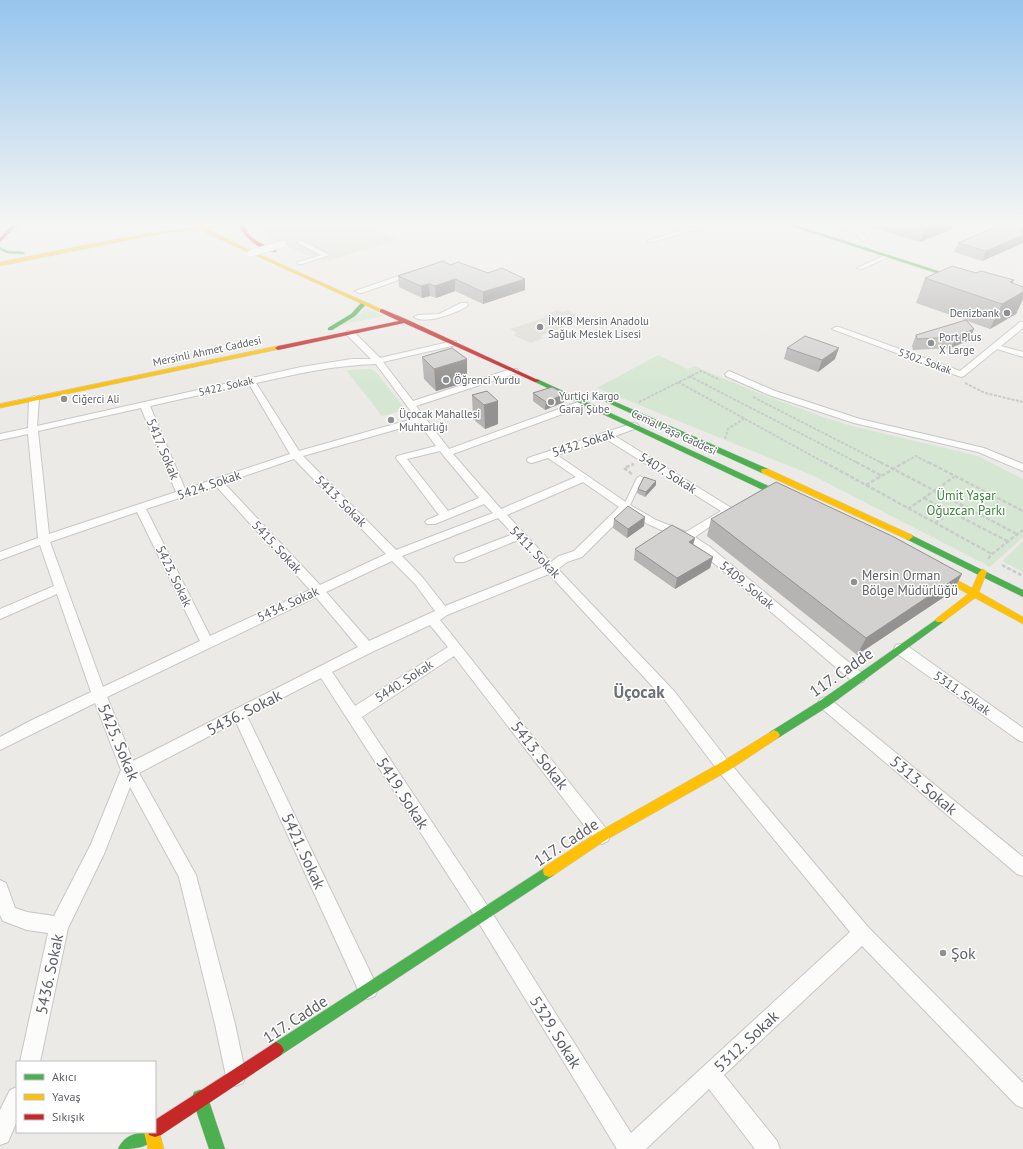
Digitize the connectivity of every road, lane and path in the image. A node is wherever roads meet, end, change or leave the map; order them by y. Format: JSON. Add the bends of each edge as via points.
{"nodes":[{"id":1,"x":307,"y":278,"type":"edge"},
{"id":2,"x":331,"y":278,"type":"dead end"},
{"id":3,"x":400,"y":278,"type":"edge"},
{"id":4,"x":956,"y":278,"type":"edge"},
{"id":5,"x":973,"y":283,"type":"edge"},
{"id":6,"x":359,"y":291,"type":"junction"},
{"id":7,"x":364,"y":303,"type":"junction"},
{"id":8,"x":464,"y":305,"type":"dead end"},
{"id":9,"x":393,"y":316,"type":"junction"},
{"id":10,"x":406,"y":317,"type":"junction"},
{"id":11,"x":418,"y":317,"type":"junction"},
{"id":12,"x":1023,"y":324,"type":"edge"},
{"id":13,"x":330,"y":329,"type":"junction"},
{"id":14,"x":836,"y":329,"type":"dead end"},
{"id":15,"x":426,"y":331,"type":"junction"},
{"id":16,"x":353,"y":332,"type":"junction"},
{"id":17,"x":453,"y":333,"type":"dead end"},
{"id":18,"x":453,"y":343,"type":"junction"},
{"id":19,"x":994,"y":346,"type":"junction"},
{"id":20,"x":1023,"y":355,"type":"edge"},
{"id":21,"x":378,"y":361,"type":"junction"},
{"id":22,"x":514,"y":371,"type":"junction"},
{"id":23,"x":108,"y":374,"type":"dead end"},
{"id":24,"x":729,"y":374,"type":"dead end"},
{"id":25,"x":961,"y":374,"type":"junction"},
{"id":26,"x":689,"y":376,"type":"junction"},
{"id":27,"x":83,"y":379,"type":"dead end"},
{"id":28,"x":251,"y":381,"type":"junction"},
{"id":29,"x":723,"y":382,"type":"dead end"},
{"id":30,"x":69,"y":392,"type":"junction"},
{"id":31,"x":587,"y":392,"type":"dead end"},
{"id":32,"x":751,"y":397,"type":"dead end"},
{"id":33,"x":34,"y":399,"type":"junction"},
{"id":34,"x":1023,"y":402,"type":"edge"},
{"id":35,"x":584,"y":403,"type":"junction"},
{"id":36,"x":144,"y":404,"type":"junction"},
{"id":37,"x":411,"y":405,"type":"junction"},
{"id":38,"x":0,"y":406,"type":"edge"},
{"id":39,"x":744,"y":419,"type":"junction"},
{"id":40,"x":420,"y":420,"type":"junction"},
{"id":41,"x":634,"y":426,"type":"junction"},
{"id":42,"x":33,"y":429,"type":"junction"},
{"id":43,"x":607,"y":435,"type":"junction"},
{"id":44,"x":0,"y":437,"type":"edge"},
{"id":45,"x":725,"y":439,"type":"dead end"},
{"id":46,"x":444,"y":450,"type":"junction"},
{"id":47,"x":549,"y":454,"type":"junction"},
{"id":48,"x":296,"y":455,"type":"junction"},
{"id":49,"x":645,"y":458,"type":"junction"},
{"id":50,"x":532,"y":460,"type":"dead end"},
{"id":51,"x":1023,"y":468,"type":"edge"},
{"id":52,"x":893,"y":470,"type":"junction"},
{"id":53,"x":882,"y":476,"type":"junction"},
{"id":54,"x":954,"y":477,"type":"junction"},
{"id":55,"x":583,"y":478,"type":"junction"},
{"id":56,"x":640,"y":478,"type":"joint"},
{"id":57,"x":218,"y":482,"type":"junction"},
{"id":58,"x":866,"y":485,"type":"junction"},
{"id":59,"x":769,"y":490,"type":"junction"},
{"id":60,"x":936,"y":490,"type":"junction"},
{"id":61,"x":182,"y":494,"type":"junction"},
{"id":62,"x":756,"y":497,"type":"edge"},
{"id":63,"x":924,"y":498,"type":"junction"},
{"id":64,"x":486,"y":499,"type":"junction"},
{"id":65,"x":790,"y":500,"type":"edge"},
{"id":66,"x":962,"y":505,"type":"junction"},
{"id":67,"x":626,"y":507,"type":"junction"},
{"id":68,"x":140,"y":508,"type":"junction"},
{"id":69,"x":908,"y":509,"type":"junction"},
{"id":70,"x":1023,"y":511,"type":"edge"},
{"id":71,"x":951,"y":512,"type":"junction"},
{"id":72,"x":499,"y":514,"type":"junction"},
{"id":73,"x":446,"y":516,"type":"junction"},
{"id":74,"x":430,"y":522,"type":"dead end"},
{"id":75,"x":935,"y":523,"type":"junction"},
{"id":76,"x":1023,"y":530,"type":"edge"},
{"id":77,"x":1017,"y":534,"type":"junction"},
{"id":78,"x":519,"y":536,"type":"junction"},
{"id":79,"x":687,"y":537,"type":"junction"},
{"id":80,"x":44,"y":540,"type":"junction"},
{"id":81,"x":1009,"y":542,"type":"junction"},
{"id":82,"x":992,"y":554,"type":"junction"},
{"id":83,"x":394,"y":555,"type":"junction"},
{"id":84,"x":0,"y":556,"type":"edge"},
{"id":85,"x":460,"y":559,"type":"dead end"},
{"id":86,"x":996,"y":562,"type":"dead end"},
{"id":87,"x":551,"y":568,"type":"junction"},
{"id":88,"x":927,"y":568,"type":"edge"},
{"id":89,"x":982,"y":572,"type":"junction"},
{"id":90,"x":1023,"y":576,"type":"edge"},
{"id":91,"x":60,"y":588,"type":"junction"},
{"id":92,"x":317,"y":590,"type":"junction"},
{"id":93,"x":974,"y":594,"type":"junction"},
{"id":94,"x":1023,"y":594,"type":"edge"},
{"id":95,"x":0,"y":614,"type":"edge"},
{"id":96,"x":437,"y":616,"type":"junction"},
{"id":97,"x":1023,"y":621,"type":"edge"},
{"id":98,"x":206,"y":643,"type":"junction"},
{"id":99,"x":367,"y":648,"type":"junction"},
{"id":100,"x":456,"y":648,"type":"junction"},
{"id":101,"x":901,"y":649,"type":"junction"},
{"id":102,"x":324,"y":671,"type":"junction"},
{"id":103,"x":858,"y":678,"type":"junction"},
{"id":104,"x":99,"y":695,"type":"junction"},
{"id":105,"x":825,"y":703,"type":"junction"},
{"id":106,"x":239,"y":714,"type":"junction"},
{"id":107,"x":353,"y":715,"type":"junction"},
{"id":108,"x":1023,"y":736,"type":"edge"},
{"id":109,"x":0,"y":744,"type":"edge"},
{"id":110,"x":724,"y":767,"type":"junction"},
{"id":111,"x":129,"y":770,"type":"junction"},
{"id":112,"x":602,"y":836,"type":"junction"},
{"id":113,"x":1023,"y":868,"type":"edge"},
{"id":114,"x":0,"y":889,"type":"edge"},
{"id":115,"x":482,"y":914,"type":"junction"},
{"id":116,"x":59,"y":926,"type":"junction"},
{"id":117,"x":862,"y":933,"type":"junction"},
{"id":118,"x":368,"y":989,"type":"junction"},
{"id":119,"x":30,"y":1061,"type":"edge"},
{"id":120,"x":710,"y":1074,"type":"junction"},
{"id":121,"x":236,"y":1076,"type":"junction"},
{"id":122,"x":200,"y":1098,"type":"junction"},
{"id":123,"x":1023,"y":1098,"type":"edge"},
{"id":124,"x":16,"y":1099,"type":"edge"},
{"id":125,"x":156,"y":1127,"type":"edge"},
{"id":126,"x":150,"y":1133,"type":"edge"},
{"id":127,"x":151,"y":1133,"type":"edge"},
{"id":128,"x":0,"y":1134,"type":"edge"},
{"id":129,"x":126,"y":1149,"type":"edge"},
{"id":130,"x":156,"y":1149,"type":"edge"},
{"id":131,"x":217,"y":1149,"type":"edge"},
{"id":132,"x":630,"y":1149,"type":"edge"},
{"id":133,"x":769,"y":1149,"type":"edge"}],
"edges":[{"from":1,"to":7,"type":"main road"},
{"from":2,"to":6,"type":"main road","name":"Cemal Paşa Caddesi"},
{"from":3,"to":6,"type":"street"},
{"from":4,"to":5,"type":"main road"},
{"from":6,"to":10,"type":"main road","name":"Cemal Paşa Caddesi"},
{"from":7,"to":9,"type":"main road"},
{"from":7,"to":13,"type":"main road","via":[[353,315]]},
{"from":8,"to":11,"type":"street","via":[[440,316]]},
{"from":9,"to":10,"type":"main road","name":"Mersinli Ahmet Caddesi"},
{"from":9,"to":13,"type":"main road","name":"Mersinli Ahmet Caddesi"},
{"from":10,"to":11,"type":"main road","name":"Cemal Paşa Caddesi"},
{"from":10,"to":15,"type":"main road","name":"Cemal Paşa Caddesi"},
{"from":10,"to":16,"type":"main road","name":"Mersinli Ahmet Caddesi"},
{"from":11,"to":17,"type":"main road","name":"Cemal Paşa Caddesi"},
{"from":12,"to":19,"type":"street","name":"5302. Sokak"},
{"from":13,"to":23,"type":"main road","name":"Mersinli Ahmet Caddesi"},
{"from":14,"to":25,"type":"street","name":"5302. Sokak"},
{"from":15,"to":16,"type":"main road"},
{"from":15,"to":18,"type":"main road","name":"Cemal Paşa Caddesi"},
{"from":16,"to":21,"type":"street","name":"5411. Sokak"},
{"from":16,"to":30,"type":"main road","name":"Mersinli Ahmet Caddesi"},
{"from":18,"to":21,"type":"street","name":"5422. Sokak"},
{"from":18,"to":22,"type":"main road","name":"Cemal Paşa Caddesi"},
{"from":19,"to":20,"type":"street"},
{"from":19,"to":25,"type":"street","name":"5302. Sokak"},
{"from":21,"to":28,"type":"street","name":"5422. Sokak","via":[[352,362],[301,370]]},
{"from":21,"to":37,"type":"street","name":"5411. Sokak"},
{"from":22,"to":35,"type":"main road","name":"Cemal Paşa Caddesi"},
{"from":22,"to":37,"type":"street"},
{"from":24,"to":51,"type":"street","via":[[772,393],[856,421],[981,450]]},
{"from":25,"to":34,"type":"path","via":[[965,382],[986,394]]},
{"from":26,"to":29,"type":"path","via":[[702,371]]},
{"from":26,"to":39,"type":"path","via":[[678,381]]},
{"from":26,"to":53,"type":"path"},
{"from":27,"to":30,"type":"main road"},
{"from":28,"to":36,"type":"street","name":"5422. Sokak"},
{"from":28,"to":48,"type":"street","name":"5413. Sokak"},
{"from":30,"to":33,"type":"main road","name":"Mersinli Ahmet Caddesi"},
{"from":31,"to":89,"type":"main road","name":"Cemal Paşa Caddesi","via":[[854,511]]},
{"from":32,"to":52,"type":"path"},
{"from":33,"to":38,"type":"main road","name":"Mersinli Ahmet Caddesi"},
{"from":33,"to":42,"type":"street","name":"5425. Sokak"},
{"from":35,"to":41,"type":"main road","name":"Cemal Paşa Caddesi"},
{"from":35,"to":46,"type":"street"},
{"from":36,"to":42,"type":"street","name":"5422. Sokak"},
{"from":36,"to":61,"type":"street","name":"5417. Sokak"},
{"from":37,"to":40,"type":"street","name":"5411. Sokak"},
{"from":39,"to":45,"type":"path","via":[[728,429]]},
{"from":39,"to":58,"type":"path"},
{"from":40,"to":46,"type":"street","name":"5411. Sokak"},
{"from":40,"to":48,"type":"street","name":"5424. Sokak"},
{"from":41,"to":43,"type":"street","name":"5432 Sokak"},
{"from":41,"to":59,"type":"main road","name":"Cemal Paşa Caddesi"},
{"from":42,"to":44,"type":"street","name":"5422. Sokak"},
{"from":42,"to":80,"type":"street","name":"5425. Sokak"},
{"from":43,"to":47,"type":"street","name":"5432 Sokak"},
{"from":43,"to":49,"type":"street","name":"5407. Sokak"},
{"from":46,"to":64,"type":"street","name":"5411. Sokak"},
{"from":46,"to":73,"type":"street","via":[[401,458]]},
{"from":47,"to":50,"type":"street","name":"5432 Sokak"},
{"from":47,"to":55,"type":"street","name":"5409. Sokak"},
{"from":48,"to":57,"type":"street","name":"5424. Sokak"},
{"from":48,"to":83,"type":"street","name":"5413. Sokak"},
{"from":49,"to":56,"type":"path","via":[[624,468]]},
{"from":49,"to":79,"type":"street","name":"5407. Sokak","via":[[732,509]]},
{"from":52,"to":53,"type":"path"},
{"from":52,"to":54,"type":"path","via":[[916,456]]},
{"from":52,"to":60,"type":"path"},
{"from":53,"to":58,"type":"path"},
{"from":54,"to":60,"type":"path"},
{"from":54,"to":70,"type":"path"},
{"from":55,"to":67,"type":"street","name":"5409. Sokak"},
{"from":55,"to":72,"type":"street","name":"5434. Sokak"},
{"from":56,"to":67,"type":"lane"},
{"from":57,"to":61,"type":"street","name":"5424. Sokak"},
{"from":57,"to":92,"type":"street","name":"5415. Sokak"},
{"from":58,"to":69,"type":"path"},
{"from":59,"to":62,"type":"street"},
{"from":59,"to":65,"type":"main road","name":"Cemal Paşa Caddesi"},
{"from":60,"to":63,"type":"path"},
{"from":60,"to":66,"type":"path"},
{"from":61,"to":68,"type":"street","name":"5424. Sokak"},
{"from":63,"to":69,"type":"path"},
{"from":63,"to":71,"type":"path"},
{"from":64,"to":72,"type":"street","name":"5411. Sokak"},
{"from":64,"to":73,"type":"street"},
{"from":66,"to":71,"type":"path"},
{"from":66,"to":77,"type":"path"},
{"from":67,"to":79,"type":"street","name":"5409. Sokak"},
{"from":67,"to":87,"type":"street","name":"5436. Sokak","via":[[578,554]]},
{"from":68,"to":80,"type":"street","name":"5424. Sokak"},
{"from":68,"to":98,"type":"street","name":"5423. Sokak"},
{"from":69,"to":75,"type":"path"},
{"from":71,"to":75,"type":"path"},
{"from":71,"to":81,"type":"path"},
{"from":72,"to":78,"type":"street","name":"5411. Sokak"},
{"from":72,"to":83,"type":"street","name":"5434. Sokak"},
{"from":73,"to":74,"type":"street"},
{"from":75,"to":82,"type":"path"},
{"from":76,"to":77,"type":"path"},
{"from":77,"to":81,"type":"path"},
{"from":78,"to":85,"type":"street"},
{"from":78,"to":87,"type":"street","name":"5411. Sokak"},
{"from":79,"to":103,"type":"street","name":"5409. Sokak","via":[[706,550]]},
{"from":80,"to":84,"type":"street","name":"5424. Sokak"},
{"from":80,"to":91,"type":"street","name":"5425. Sokak"},
{"from":81,"to":82,"type":"path"},
{"from":82,"to":89,"type":"path"},
{"from":83,"to":92,"type":"street","name":"5434. Sokak"},
{"from":83,"to":96,"type":"street","name":"5413. Sokak","via":[[419,581]]},
{"from":86,"to":90,"type":"path"},
{"from":87,"to":96,"type":"street","name":"5436. Sokak"},
{"from":87,"to":110,"type":"street","name":"5411. Sokak","via":[[670,695]]},
{"from":88,"to":93,"type":"main road"},
{"from":89,"to":93,"type":"main road"},
{"from":89,"to":94,"type":"main road","name":"Cemal Paşa Caddesi"},
{"from":91,"to":95,"type":"street"},
{"from":91,"to":104,"type":"street","name":"5425. Sokak"},
{"from":92,"to":98,"type":"street","name":"5434. Sokak"},
{"from":92,"to":99,"type":"street","name":"5415. Sokak"},
{"from":93,"to":97,"type":"main road"},
{"from":93,"to":101,"type":"main road","name":"117. Cadde"},
{"from":96,"to":99,"type":"street","name":"5436. Sokak"},
{"from":96,"to":100,"type":"street","name":"5413. Sokak"},
{"from":98,"to":104,"type":"street","name":"5434. Sokak"},
{"from":99,"to":102,"type":"street","name":"5436. Sokak"},
{"from":100,"to":107,"type":"street","name":"5440. Sokak"},
{"from":100,"to":112,"type":"street","name":"5413. Sokak"},
{"from":101,"to":103,"type":"main road","name":"117. Cadde"},
{"from":101,"to":108,"type":"street","name":"5311. Sokak"},
{"from":102,"to":106,"type":"street","name":"5436. Sokak"},
{"from":102,"to":107,"type":"street","name":"5419. Sokak"},
{"from":103,"to":105,"type":"main road","name":"117. Cadde"},
{"from":104,"to":109,"type":"street","name":"5434. Sokak"},
{"from":104,"to":111,"type":"street","name":"5425. Sokak"},
{"from":105,"to":110,"type":"main road","name":"117. Cadde"},
{"from":105,"to":113,"type":"street","name":"5313. Sokak"},
{"from":106,"to":111,"type":"street","name":"5436. Sokak"},
{"from":106,"to":118,"type":"street","name":"5421. Sokak"},
{"from":107,"to":115,"type":"street","name":"5419. Sokak"},
{"from":110,"to":112,"type":"main road","name":"117. Cadde"},
{"from":110,"to":117,"type":"street","name":"5411. Sokak"},
{"from":111,"to":116,"type":"street","name":"5436. Sokak","via":[[98,848]]},
{"from":111,"to":121,"type":"street","name":"5425. Sokak","via":[[186,875]]},
{"from":112,"to":115,"type":"main road","name":"117. Cadde"},
{"from":114,"to":116,"type":"street","via":[[9,915]]},
{"from":115,"to":118,"type":"main road","name":"117. Cadde"},
{"from":115,"to":132,"type":"street","name":"5329. Sokak"},
{"from":116,"to":119,"type":"street","name":"5436. Sokak"},
{"from":117,"to":120,"type":"street","name":"5312. Sokak"},
{"from":117,"to":123,"type":"street","name":"5411. Sokak"},
{"from":118,"to":121,"type":"main road","name":"117. Cadde"},
{"from":120,"to":132,"type":"street","name":"5312. Sokak"},
{"from":120,"to":133,"type":"street"},
{"from":121,"to":122,"type":"main road","name":"117. Cadde"},
{"from":122,"to":125,"type":"main road","name":"117. Cadde"},
{"from":122,"to":131,"type":"main road"},
{"from":124,"to":128,"type":"street"},
{"from":126,"to":129,"type":"main road"},
{"from":127,"to":130,"type":"main road"}]}
